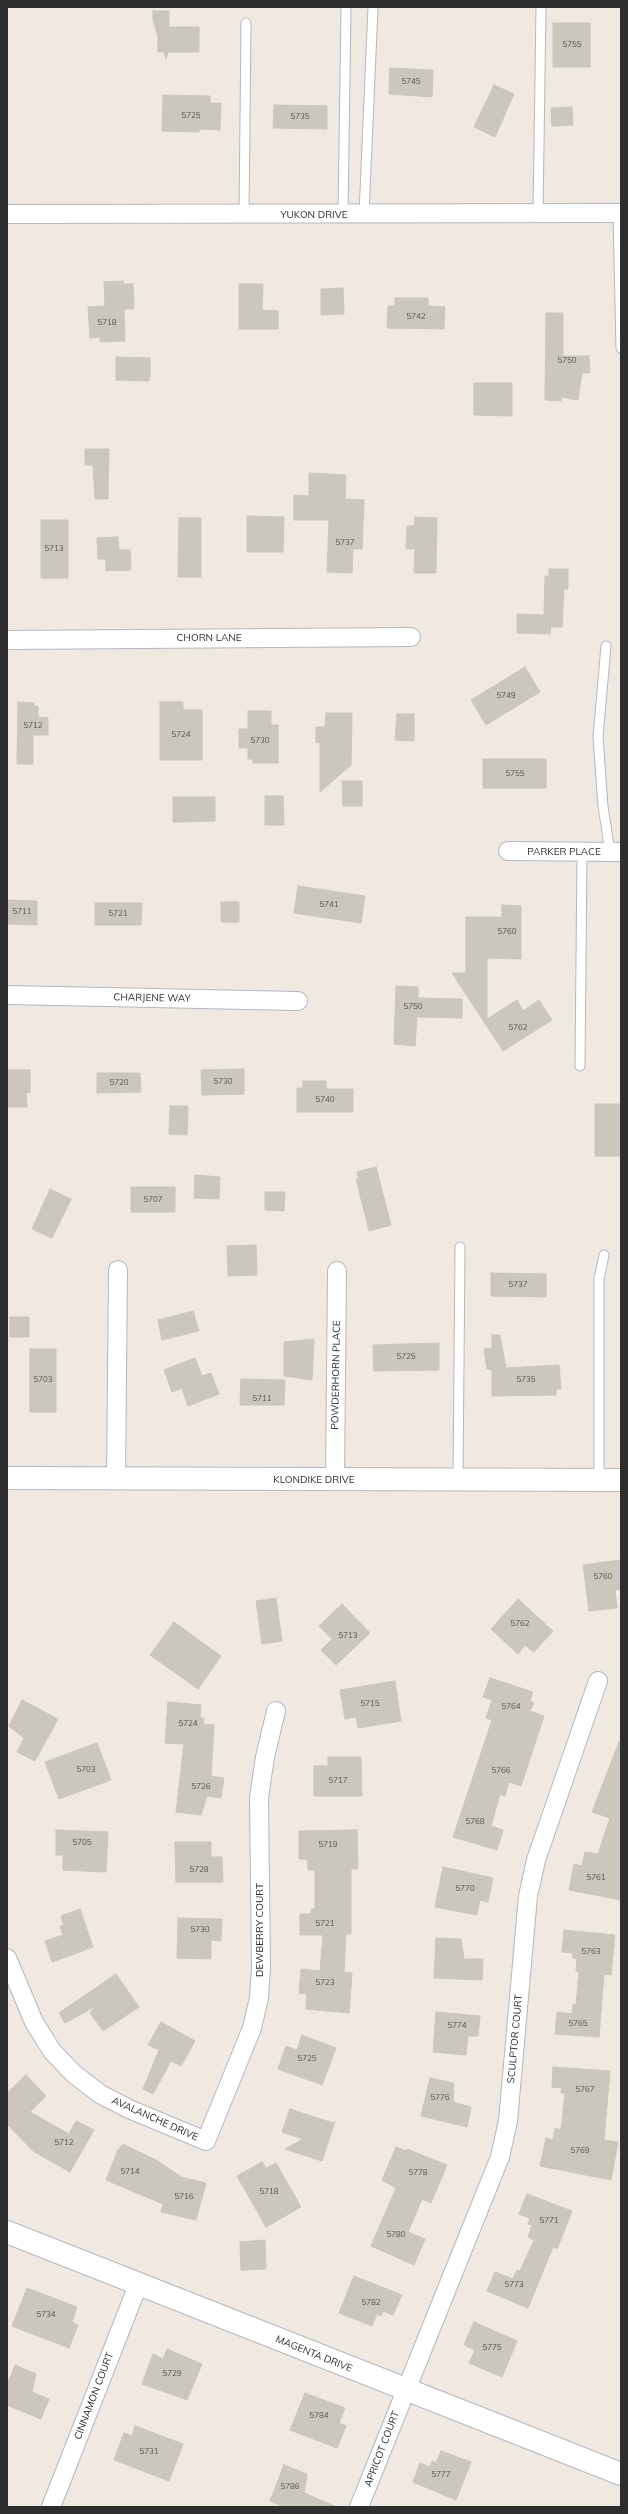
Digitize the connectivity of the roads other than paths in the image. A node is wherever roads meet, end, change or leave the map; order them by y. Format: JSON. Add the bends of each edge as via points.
{"nodes":[{"id":1,"x":346,"y":7,"type":"edge"},
{"id":2,"x":373,"y":7,"type":"edge"},
{"id":3,"x":541,"y":7,"type":"edge"},
{"id":4,"x":246,"y":23,"type":"dead end"},
{"id":5,"x":620,"y":213,"type":"edge"},
{"id":6,"x":7,"y":214,"type":"edge"},
{"id":7,"x":343,"y":214,"type":"junction"},
{"id":8,"x":364,"y":214,"type":"junction"},
{"id":9,"x":538,"y":214,"type":"junction"},
{"id":10,"x":244,"y":215,"type":"junction"},
{"id":11,"x":621,"y":348,"type":"edge"},
{"id":12,"x":411,"y":637,"type":"dead end"},
{"id":13,"x":7,"y":640,"type":"edge"},
{"id":14,"x":606,"y":646,"type":"dead end"},
{"id":15,"x":508,"y":852,"type":"dead end"},
{"id":16,"x":616,"y":852,"type":"edge"},
{"id":17,"x":582,"y":853,"type":"junction"},
{"id":18,"x":7,"y":995,"type":"edge"},
{"id":19,"x":298,"y":1001,"type":"dead end"},
{"id":20,"x":580,"y":1066,"type":"dead end"},
{"id":21,"x":460,"y":1247,"type":"dead end"},
{"id":22,"x":604,"y":1255,"type":"dead end"},
{"id":23,"x":118,"y":1270,"type":"dead end"},
{"id":24,"x":337,"y":1271,"type":"dead end"},
{"id":25,"x":7,"y":1478,"type":"edge"},
{"id":26,"x":116,"y":1479,"type":"junction"},
{"id":27,"x":335,"y":1480,"type":"junction"},
{"id":28,"x":458,"y":1480,"type":"junction"},
{"id":29,"x":599,"y":1480,"type":"junction"},
{"id":30,"x":621,"y":1480,"type":"edge"},
{"id":31,"x":598,"y":1681,"type":"dead end"},
{"id":32,"x":276,"y":1711,"type":"dead end"},
{"id":33,"x":8,"y":1962,"type":"edge"},
{"id":34,"x":206,"y":2141,"type":"joint"},
{"id":35,"x":7,"y":2232,"type":"edge"},
{"id":36,"x":138,"y":2285,"type":"junction"},
{"id":37,"x":405,"y":2390,"type":"junction"},
{"id":38,"x":621,"y":2474,"type":"edge"},
{"id":39,"x":51,"y":2507,"type":"edge"},
{"id":40,"x":359,"y":2507,"type":"edge"}],
"edges":[{"from":1,"to":7,"type":"lane"},
{"from":2,"to":8,"type":"lane"},
{"from":3,"to":9,"type":"lane"},
{"from":4,"to":10,"type":"lane"},
{"from":5,"to":9,"type":"street","name":"YUKON DRIVE"},
{"from":5,"to":11,"type":"lane"},
{"from":6,"to":10,"type":"street","name":"YUKON DRIVE"},
{"from":7,"to":8,"type":"street","name":"YUKON DRIVE"},
{"from":7,"to":10,"type":"street","name":"YUKON DRIVE"},
{"from":8,"to":9,"type":"street","name":"YUKON DRIVE"},
{"from":12,"to":13,"type":"street","name":"CHORN LANE"},
{"from":14,"to":16,"type":"lane","via":[[598,736],[603,806]]},
{"from":15,"to":17,"type":"street","name":"PARKER PLACE"},
{"from":16,"to":17,"type":"street","name":"PARKER PLACE"},
{"from":17,"to":20,"type":"lane"},
{"from":18,"to":19,"type":"street","name":"CHARJENE WAY"},
{"from":21,"to":28,"type":"lane"},
{"from":22,"to":29,"type":"lane","via":[[599,1279]]},
{"from":23,"to":26,"type":"street"},
{"from":24,"to":27,"type":"street","name":"POWDERHORN PLACE"},
{"from":25,"to":26,"type":"main road","name":"KLONDIKE DRIVE"},
{"from":26,"to":27,"type":"main road","name":"KLONDIKE DRIVE"},
{"from":27,"to":28,"type":"main road","name":"KLONDIKE DRIVE"},
{"from":28,"to":29,"type":"main road","name":"KLONDIKE DRIVE"},
{"from":29,"to":30,"type":"main road","name":"KLONDIKE DRIVE"},
{"from":31,"to":37,"type":"street","name":"SCULPTOR COURT","via":[[536,1860],[528,1896],[508,2121],[500,2157]]},
{"from":32,"to":34,"type":"street","name":"DEWBERRY COURT","via":[[265,1757],[260,1798],[259,1998],[252,2028]]},
{"from":33,"to":34,"type":"street","name":"AVALANCHE DRIVE","via":[[34,2022],[52,2051],[74,2074],[100,2094],[123,2106]]},
{"from":35,"to":36,"type":"main road","name":"MAGENTA DRIVE"},
{"from":36,"to":37,"type":"main road","name":"MAGENTA DRIVE"},
{"from":36,"to":39,"type":"street","name":"CINNAMON COURT"},
{"from":37,"to":38,"type":"main road","name":"MAGENTA DRIVE"},
{"from":37,"to":40,"type":"street","name":"APRICOT COURT"}]}
